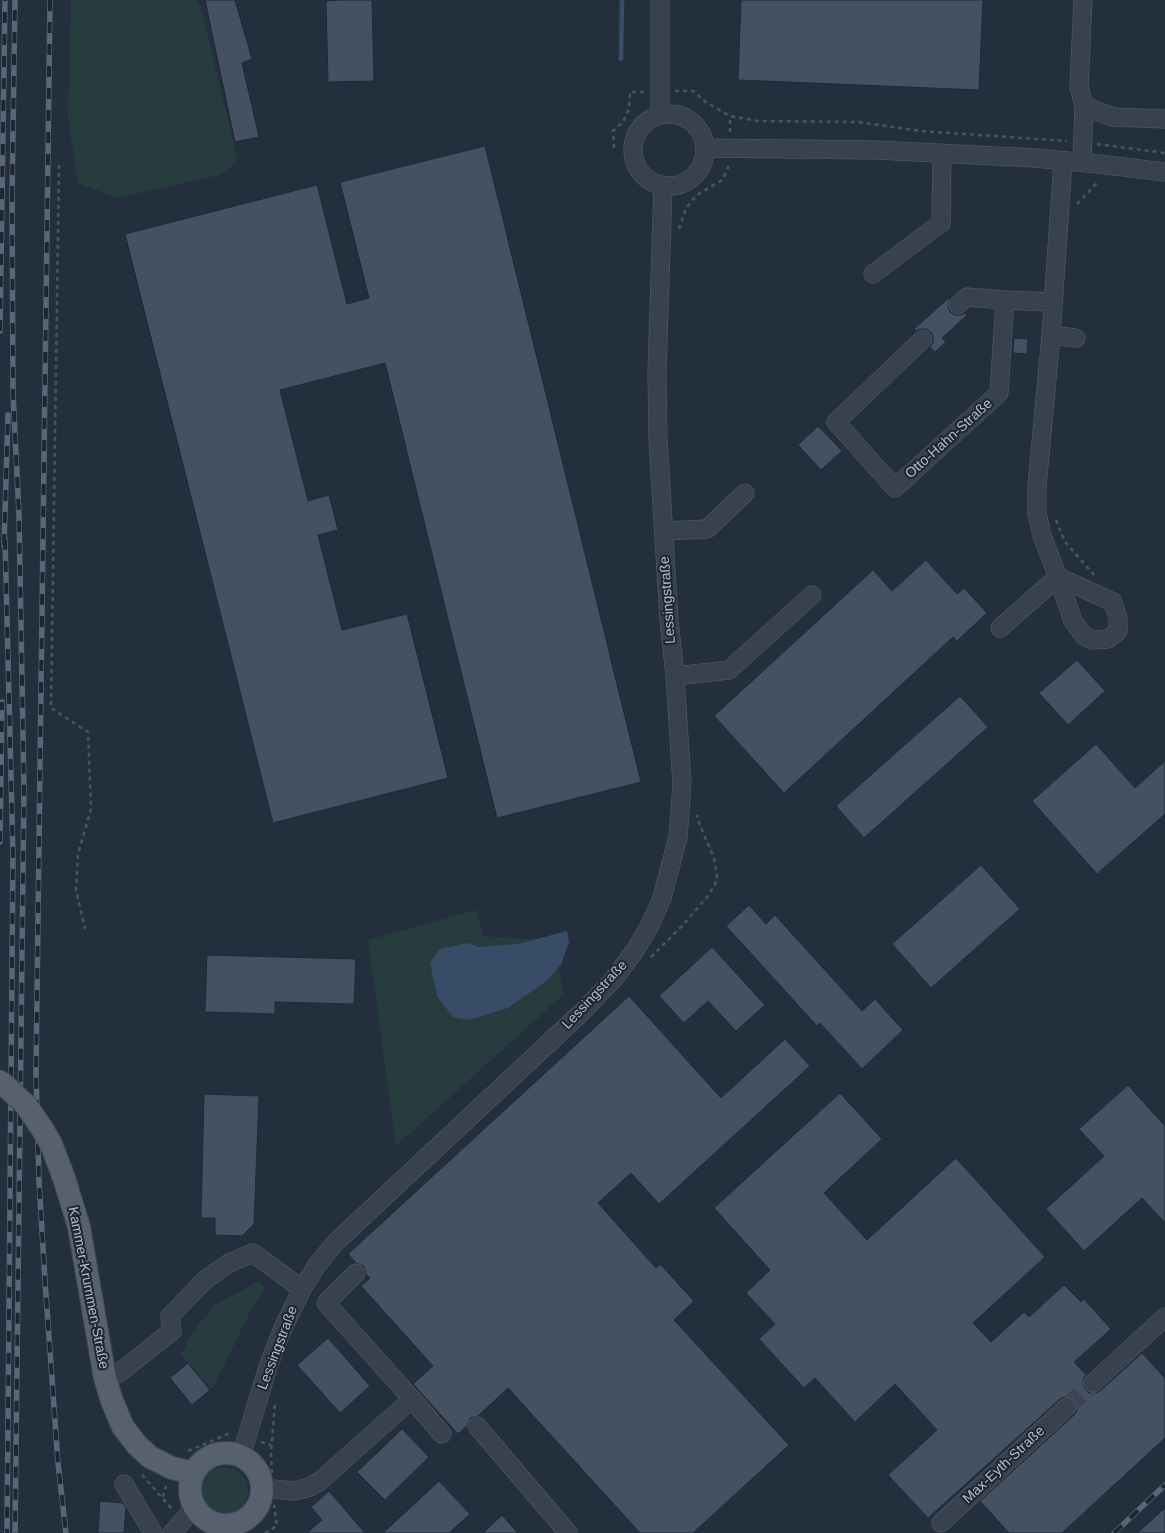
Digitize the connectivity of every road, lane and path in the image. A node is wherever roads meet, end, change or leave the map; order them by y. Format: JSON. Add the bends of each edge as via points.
{"nodes":[{"id":1,"x":660,"y":0,"type":"edge"},
{"id":2,"x":1083,"y":0,"type":"edge"},
{"id":3,"x":694,"y":90,"type":"dead end"},
{"id":4,"x":630,"y":92,"type":"dead end"},
{"id":5,"x":1084,"y":106,"type":"junction"},
{"id":6,"x":660,"y":114,"type":"junction"},
{"id":7,"x":730,"y":116,"type":"junction"},
{"id":8,"x":1165,"y":119,"type":"edge"},
{"id":9,"x":1083,"y":142,"type":"junction"},
{"id":10,"x":614,"y":148,"type":"dead end"},
{"id":11,"x":706,"y":148,"type":"junction"},
{"id":12,"x":729,"y":148,"type":"junction"},
{"id":13,"x":942,"y":153,"type":"junction"},
{"id":14,"x":1165,"y":153,"type":"edge"},
{"id":15,"x":1063,"y":161,"type":"junction"},
{"id":16,"x":1091,"y":163,"type":"junction"},
{"id":17,"x":60,"y":165,"type":"dead end"},
{"id":18,"x":1165,"y":172,"type":"edge"},
{"id":19,"x":663,"y":186,"type":"junction"},
{"id":20,"x":1075,"y":206,"type":"dead end"},
{"id":21,"x":678,"y":231,"type":"dead end"},
{"id":22,"x":873,"y":274,"type":"dead end"},
{"id":23,"x":1005,"y":300,"type":"junction"},
{"id":24,"x":1053,"y":302,"type":"junction"},
{"id":25,"x":958,"y":305,"type":"dead end"},
{"id":26,"x":1050,"y":336,"type":"junction"},
{"id":27,"x":923,"y":338,"type":"dead end"},
{"id":28,"x":1076,"y":338,"type":"dead end"},
{"id":29,"x":745,"y":493,"type":"dead end"},
{"id":30,"x":1055,"y":517,"type":"dead end"},
{"id":31,"x":664,"y":531,"type":"junction"},
{"id":32,"x":1098,"y":579,"type":"dead end"},
{"id":33,"x":812,"y":595,"type":"dead end"},
{"id":34,"x":1000,"y":628,"type":"dead end"},
{"id":35,"x":675,"y":676,"type":"junction"},
{"id":36,"x":696,"y":811,"type":"dead end"},
{"id":37,"x":85,"y":929,"type":"dead end"},
{"id":38,"x":649,"y":960,"type":"dead end"},
{"id":39,"x":0,"y":1081,"type":"edge"},
{"id":40,"x":356,"y":1274,"type":"dead end"},
{"id":41,"x":302,"y":1288,"type":"junction"},
{"id":42,"x":1165,"y":1317,"type":"edge"},
{"id":43,"x":105,"y":1378,"type":"junction"},
{"id":44,"x":1093,"y":1383,"type":"tunnel mouth"},
{"id":45,"x":276,"y":1397,"type":"dead end"},
{"id":46,"x":412,"y":1399,"type":"junction"},
{"id":47,"x":1067,"y":1407,"type":"tunnel mouth"},
{"id":48,"x":477,"y":1426,"type":"dead end"},
{"id":49,"x":442,"y":1434,"type":"dead end"},
{"id":50,"x":244,"y":1447,"type":"junction"},
{"id":51,"x":172,"y":1468,"type":"junction"},
{"id":52,"x":193,"y":1473,"type":"junction"},
{"id":53,"x":124,"y":1484,"type":"dead end"},
{"id":54,"x":262,"y":1488,"type":"junction"},
{"id":55,"x":163,"y":1497,"type":"dead end"},
{"id":56,"x":195,"y":1507,"type":"junction"},
{"id":57,"x":941,"y":1523,"type":"dead end"},
{"id":58,"x":252,"y":1526,"type":"edge"},
{"id":59,"x":277,"y":1526,"type":"dead end"},
{"id":60,"x":153,"y":1533,"type":"edge"},
{"id":61,"x":172,"y":1533,"type":"edge"},
{"id":62,"x":265,"y":1533,"type":"edge"},
{"id":63,"x":568,"y":1533,"type":"edge"}],
"edges":[{"from":1,"to":6,"type":"street"},
{"from":2,"to":5,"type":"street","via":[[1078,87]]},
{"from":3,"to":7,"type":"path","via":[[707,103]]},
{"from":4,"to":10,"type":"path","via":[[626,115],[614,131]]},
{"from":5,"to":8,"type":"street","via":[[1113,117]]},
{"from":5,"to":9,"type":"street"},
{"from":6,"to":11,"type":"street","via":[[677,114],[688,119],[697,126]]},
{"from":6,"to":19,"type":"street","via":[[643,123],[635,139],[634,156],[644,176]]},
{"from":7,"to":9,"type":"path","via":[[757,121],[858,122],[921,131]]},
{"from":7,"to":12,"type":"path"},
{"from":9,"to":14,"type":"path"},
{"from":9,"to":16,"type":"street"},
{"from":11,"to":12,"type":"street"},
{"from":11,"to":19,"type":"street","via":[[702,164],[693,177],[674,186]]},
{"from":12,"to":13,"type":"street"},
{"from":12,"to":21,"type":"path","via":[[728,168],[722,180],[698,195],[686,208]]},
{"from":13,"to":15,"type":"street"},
{"from":13,"to":22,"type":"street","via":[[941,223]]},
{"from":15,"to":16,"type":"street"},
{"from":15,"to":24,"type":"street","via":[[1064,243]]},
{"from":16,"to":18,"type":"street"},
{"from":16,"to":20,"type":"path","via":[[1097,183]]},
{"from":17,"to":37,"type":"path","via":[[51,708],[88,732],[91,809],[78,854],[76,890]]},
{"from":19,"to":31,"type":"street","name":"Lessingstraße","via":[[657,371]]},
{"from":23,"to":24,"type":"street"},
{"from":23,"to":25,"type":"street","via":[[967,297]]},
{"from":23,"to":27,"type":"street","name":"Otto-Hahn-Straße","via":[[999,393],[895,488],[836,422]]},
{"from":24,"to":26,"type":"street"},
{"from":26,"to":28,"type":"street"},
{"from":26,"to":34,"type":"street","via":[[1037,513],[1058,577]]},
{"from":29,"to":31,"type":"street","via":[[707,529]]},
{"from":30,"to":32,"type":"path","via":[[1065,542]]},
{"from":31,"to":35,"type":"street","name":"Lessingstraße"},
{"from":33,"to":35,"type":"street","via":[[729,670]]},
{"from":35,"to":41,"type":"street","name":"Lessingstraße","via":[[682,784],[678,837],[662,898],[636,949],[613,980],[583,1011],[336,1242]]},
{"from":36,"to":38,"type":"path","via":[[714,858],[717,875],[714,885],[682,926]]},
{"from":39,"to":43,"type":"main road","name":"Kammer-Krummen-Straße","bridge":true,"via":[[26,1105],[43,1130],[64,1178],[79,1227]]},
{"from":40,"to":46,"type":"street","via":[[326,1303]]},
{"from":41,"to":43,"type":"street","via":[[253,1253],[229,1263],[205,1280],[170,1316],[172,1332],[118,1373]]},
{"from":41,"to":50,"type":"street","name":"Lessingstraße","via":[[282,1330]]},
{"from":42,"to":44,"type":"street"},
{"from":43,"to":51,"type":"main road","name":"Kammer-Krummen-Straße","via":[[123,1428],[150,1457]]},
{"from":45,"to":50,"type":"path","via":[[271,1445]]},
{"from":46,"to":49,"type":"street"},
{"from":46,"to":54,"type":"street","via":[[310,1488],[294,1491]]},
{"from":47,"to":57,"type":"street","name":"Max-Eyth-Straße"},
{"from":48,"to":63,"type":"street"},
{"from":50,"to":51,"type":"path","via":[[228,1434],[189,1451],[176,1451]]},
{"from":50,"to":52,"type":"main road","via":[[209,1457]]},
{"from":50,"to":54,"type":"main road","via":[[259,1474]]},
{"from":51,"to":52,"type":"main road","name":"Kammer-Krummen-Straße"},
{"from":51,"to":55,"type":"path"},
{"from":52,"to":56,"type":"main road","via":[[190,1495]]},
{"from":53,"to":60,"type":"street"},
{"from":54,"to":58,"type":"main road","via":[[252,1514]]},
{"from":56,"to":58,"type":"main road","via":[[212,1523]]},
{"from":56,"to":61,"type":"street"},
{"from":59,"to":62,"type":"path"}]}
